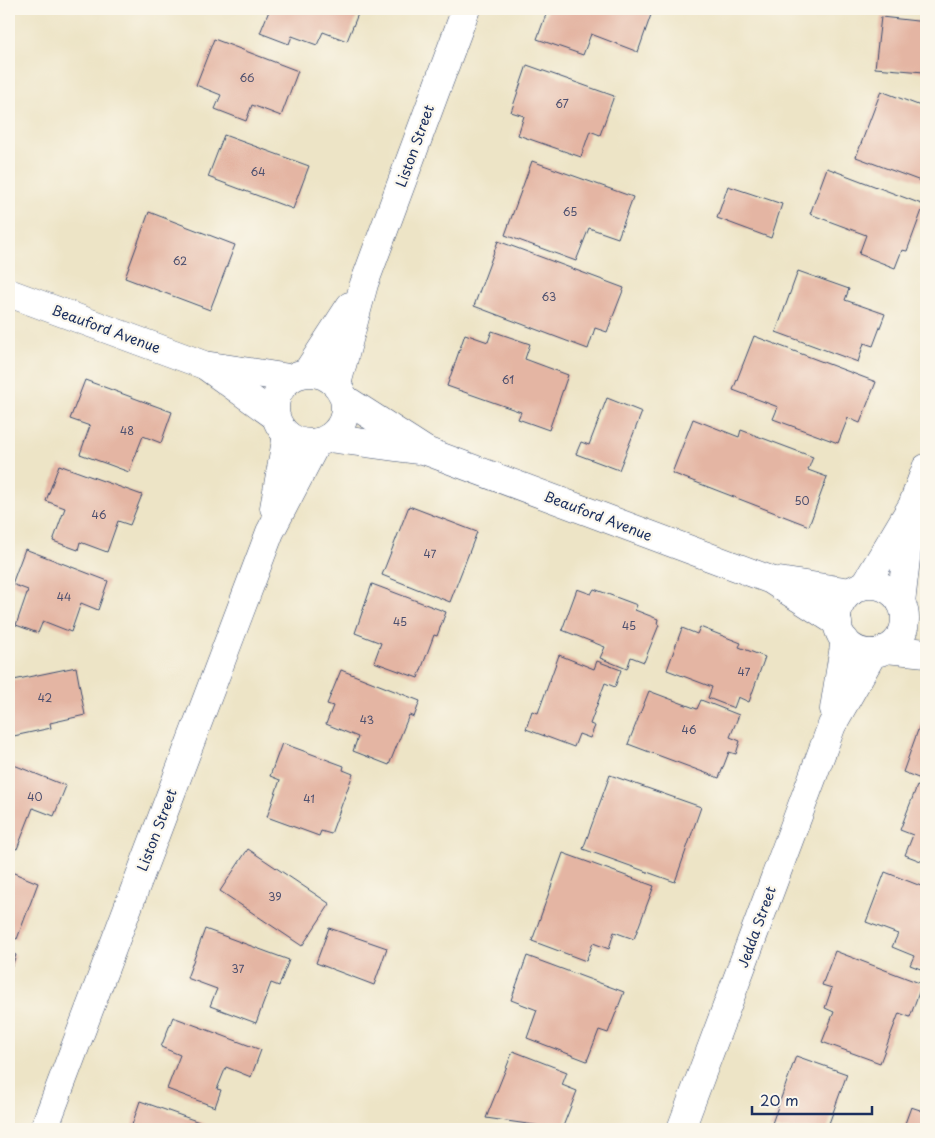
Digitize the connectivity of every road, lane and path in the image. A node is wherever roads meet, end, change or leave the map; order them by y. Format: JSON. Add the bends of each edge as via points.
{"nodes":[{"id":1,"x":466,"y":9,"type":"edge"},
{"id":2,"x":364,"y":284,"type":"junction"},
{"id":3,"x":9,"y":293,"type":"edge"},
{"id":4,"x":204,"y":365,"type":"junction"},
{"id":5,"x":298,"y":375,"type":"junction"},
{"id":6,"x":341,"y":392,"type":"junction"},
{"id":7,"x":281,"y":426,"type":"junction"},
{"id":8,"x":323,"y":440,"type":"junction"},
{"id":9,"x":426,"y":451,"type":"junction"},
{"id":10,"x":926,"y":468,"type":"edge"},
{"id":11,"x":912,"y":506,"type":"junction"},
{"id":12,"x":270,"y":532,"type":"junction"},
{"id":13,"x":770,"y":580,"type":"junction"},
{"id":14,"x":858,"y":589,"type":"junction"},
{"id":15,"x":911,"y":617,"type":"edge"},
{"id":16,"x":841,"y":631,"type":"junction"},
{"id":17,"x":880,"y":651,"type":"junction"},
{"id":18,"x":926,"y":652,"type":"edge"},
{"id":19,"x":832,"y":725,"type":"junction"},
{"id":20,"x":44,"y":1129,"type":"edge"},
{"id":21,"x":681,"y":1129,"type":"edge"}],
"edges":[{"from":1,"to":2,"type":"street","name":"Liston Street"},
{"from":2,"to":5,"type":"street","name":"Liston Street"},
{"from":2,"to":6,"type":"street","name":"Liston Street"},
{"from":3,"to":4,"type":"street","name":"Beauford Avenue"},
{"from":4,"to":5,"type":"street","name":"Beauford Avenue"},
{"from":4,"to":7,"type":"street","name":"Beauford Avenue"},
{"from":5,"to":6,"type":"street","via":[[323,375]]},
{"from":5,"to":7,"type":"street","via":[[276,395]]},
{"from":6,"to":8,"type":"street","via":[[343,421]]},
{"from":6,"to":9,"type":"street","name":"Beauford Avenue"},
{"from":7,"to":8,"type":"street","via":[[306,443]]},
{"from":7,"to":12,"type":"street","name":"Liston Street"},
{"from":8,"to":9,"type":"street","name":"Beauford Avenue"},
{"from":8,"to":12,"type":"street","name":"Liston Street"},
{"from":9,"to":13,"type":"street","name":"Beauford Avenue"},
{"from":10,"to":11,"type":"street"},
{"from":11,"to":14,"type":"street"},
{"from":11,"to":15,"type":"street"},
{"from":12,"to":20,"type":"street","name":"Liston Street"},
{"from":13,"to":14,"type":"street","name":"Beauford Avenue"},
{"from":13,"to":16,"type":"street","name":"Beauford Avenue"},
{"from":14,"to":15,"type":"street","via":[[876,585],[886,588],[895,594]]},
{"from":14,"to":16,"type":"street","via":[[843,600]]},
{"from":15,"to":17,"type":"street","via":[[900,636]]},
{"from":16,"to":17,"type":"street","via":[[863,652]]},
{"from":16,"to":19,"type":"street","name":"Jedda Street"},
{"from":17,"to":18,"type":"street"},
{"from":17,"to":19,"type":"street","name":"Jedda Street"},
{"from":19,"to":21,"type":"street","name":"Jedda Street"}]}
